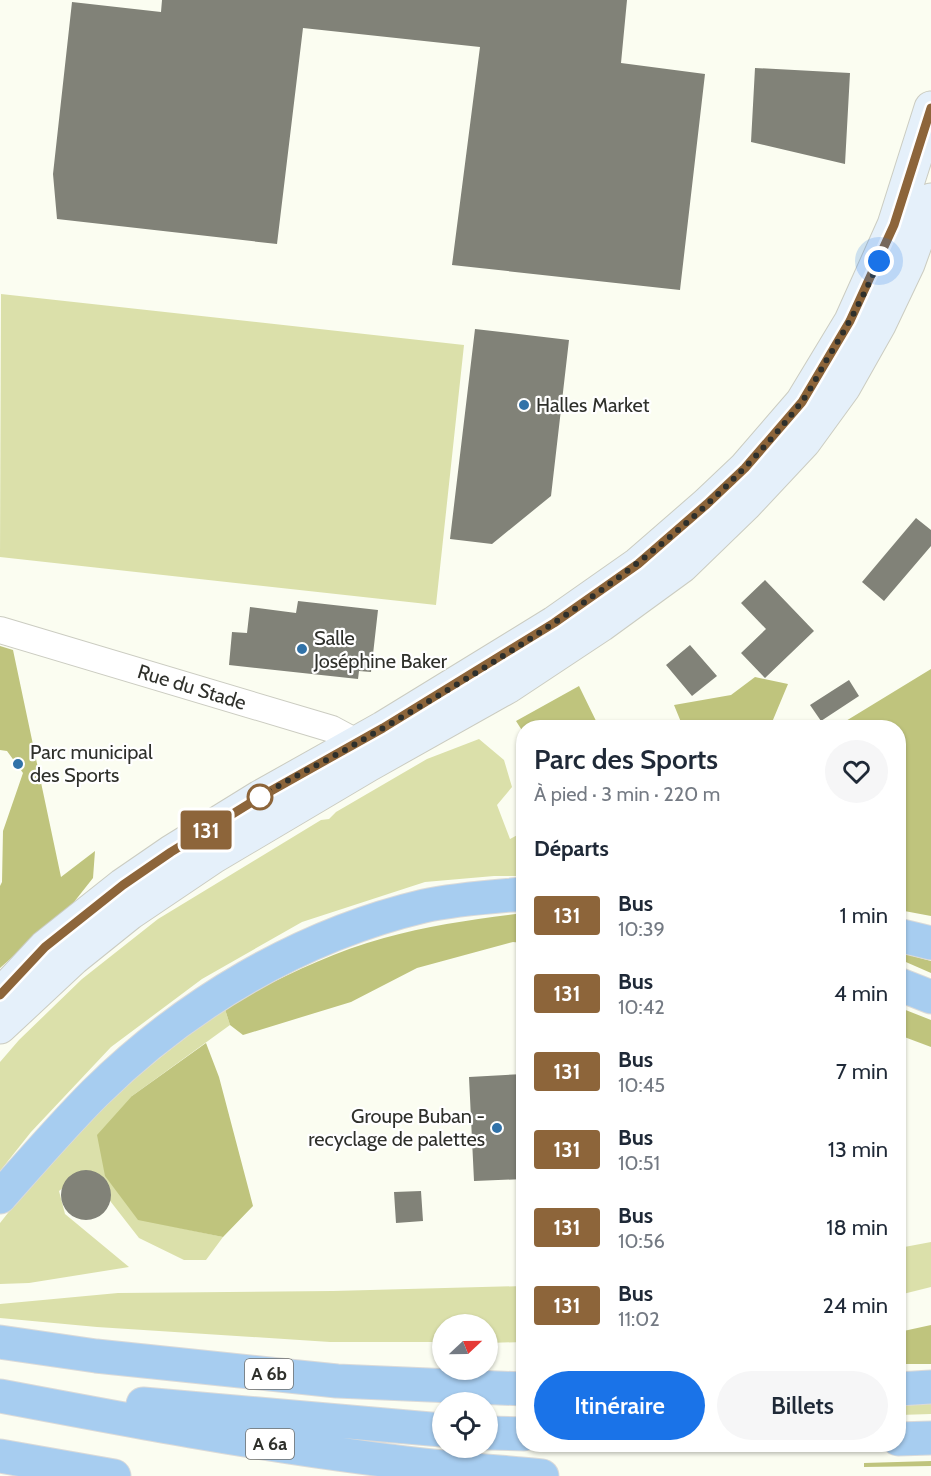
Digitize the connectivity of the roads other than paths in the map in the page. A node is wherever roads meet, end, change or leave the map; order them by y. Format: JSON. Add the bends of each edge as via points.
{"nodes":[{"id":1,"x":931,"y":108,"type":"edge"},
{"id":2,"x":931,"y":200,"type":"edge"},
{"id":3,"x":844,"y":387,"type":"junction"},
{"id":4,"x":802,"y":402,"type":"junction"},
{"id":5,"x":769,"y":442,"type":"junction"},
{"id":6,"x":682,"y":566,"type":"junction"},
{"id":7,"x":0,"y":630,"type":"edge"},
{"id":8,"x":364,"y":753,"type":"junction"},
{"id":9,"x":516,"y":895,"type":"edge"},
{"id":10,"x":906,"y":937,"type":"edge"},
{"id":11,"x":931,"y":943,"type":"edge"},
{"id":12,"x":906,"y":987,"type":"edge"},
{"id":13,"x":0,"y":996,"type":"edge"},
{"id":14,"x":931,"y":997,"type":"edge"},
{"id":15,"x":0,"y":1027,"type":"edge"},
{"id":16,"x":0,"y":1197,"type":"edge"},
{"id":17,"x":0,"y":1342,"type":"edge"},
{"id":18,"x":931,"y":1387,"type":"edge"},
{"id":19,"x":516,"y":1389,"type":"edge"},
{"id":20,"x":906,"y":1389,"type":"edge"},
{"id":21,"x":0,"y":1394,"type":"edge"},
{"id":22,"x":432,"y":1429,"type":"edge"},
{"id":23,"x":498,"y":1433,"type":"edge"},
{"id":24,"x":516,"y":1434,"type":"edge"},
{"id":25,"x":931,"y":1438,"type":"edge"},
{"id":26,"x":906,"y":1439,"type":"edge"},
{"id":27,"x":0,"y":1456,"type":"edge"},
{"id":28,"x":114,"y":1476,"type":"edge"},
{"id":29,"x":542,"y":1476,"type":"edge"}],
"edges":[{"from":1,"to":4,"type":"main road","via":[[894,225],[872,279]]},
{"from":2,"to":3,"type":"main road","via":[[908,264]]},
{"from":3,"to":4,"type":"main road"},
{"from":3,"to":6,"type":"main road","via":[[804,442]]},
{"from":4,"to":5,"type":"main road"},
{"from":5,"to":6,"type":"main road","via":[[759,478],[718,519]]},
{"from":5,"to":8,"type":"main road","via":[[707,504],[638,564]]},
{"from":6,"to":8,"type":"main road","via":[[509,686]]},
{"from":7,"to":8,"type":"street","name":"Rue du Stade","via":[[332,729]]},
{"from":8,"to":13,"type":"main road","via":[[260,797],[171,852],[45,947]]},
{"from":8,"to":15,"type":"main road","via":[[143,904],[74,958]]},
{"from":9,"to":16,"type":"highway","via":[[449,901],[391,915],[320,940],[254,972],[172,1027],[112,1078]]},
{"from":10,"to":11,"type":"highway"},
{"from":12,"to":14,"type":"highway"},
{"from":17,"to":19,"type":"highway","number":"A 6b","via":[[327,1380]]},
{"from":18,"to":20,"type":"highway"},
{"from":21,"to":22,"type":"highway"},
{"from":21,"to":29,"type":"highway","number":"A 6a","via":[[204,1434],[332,1454]]},
{"from":23,"to":24,"type":"highway"},
{"from":25,"to":26,"type":"highway"},
{"from":27,"to":28,"type":"highway"}]}
